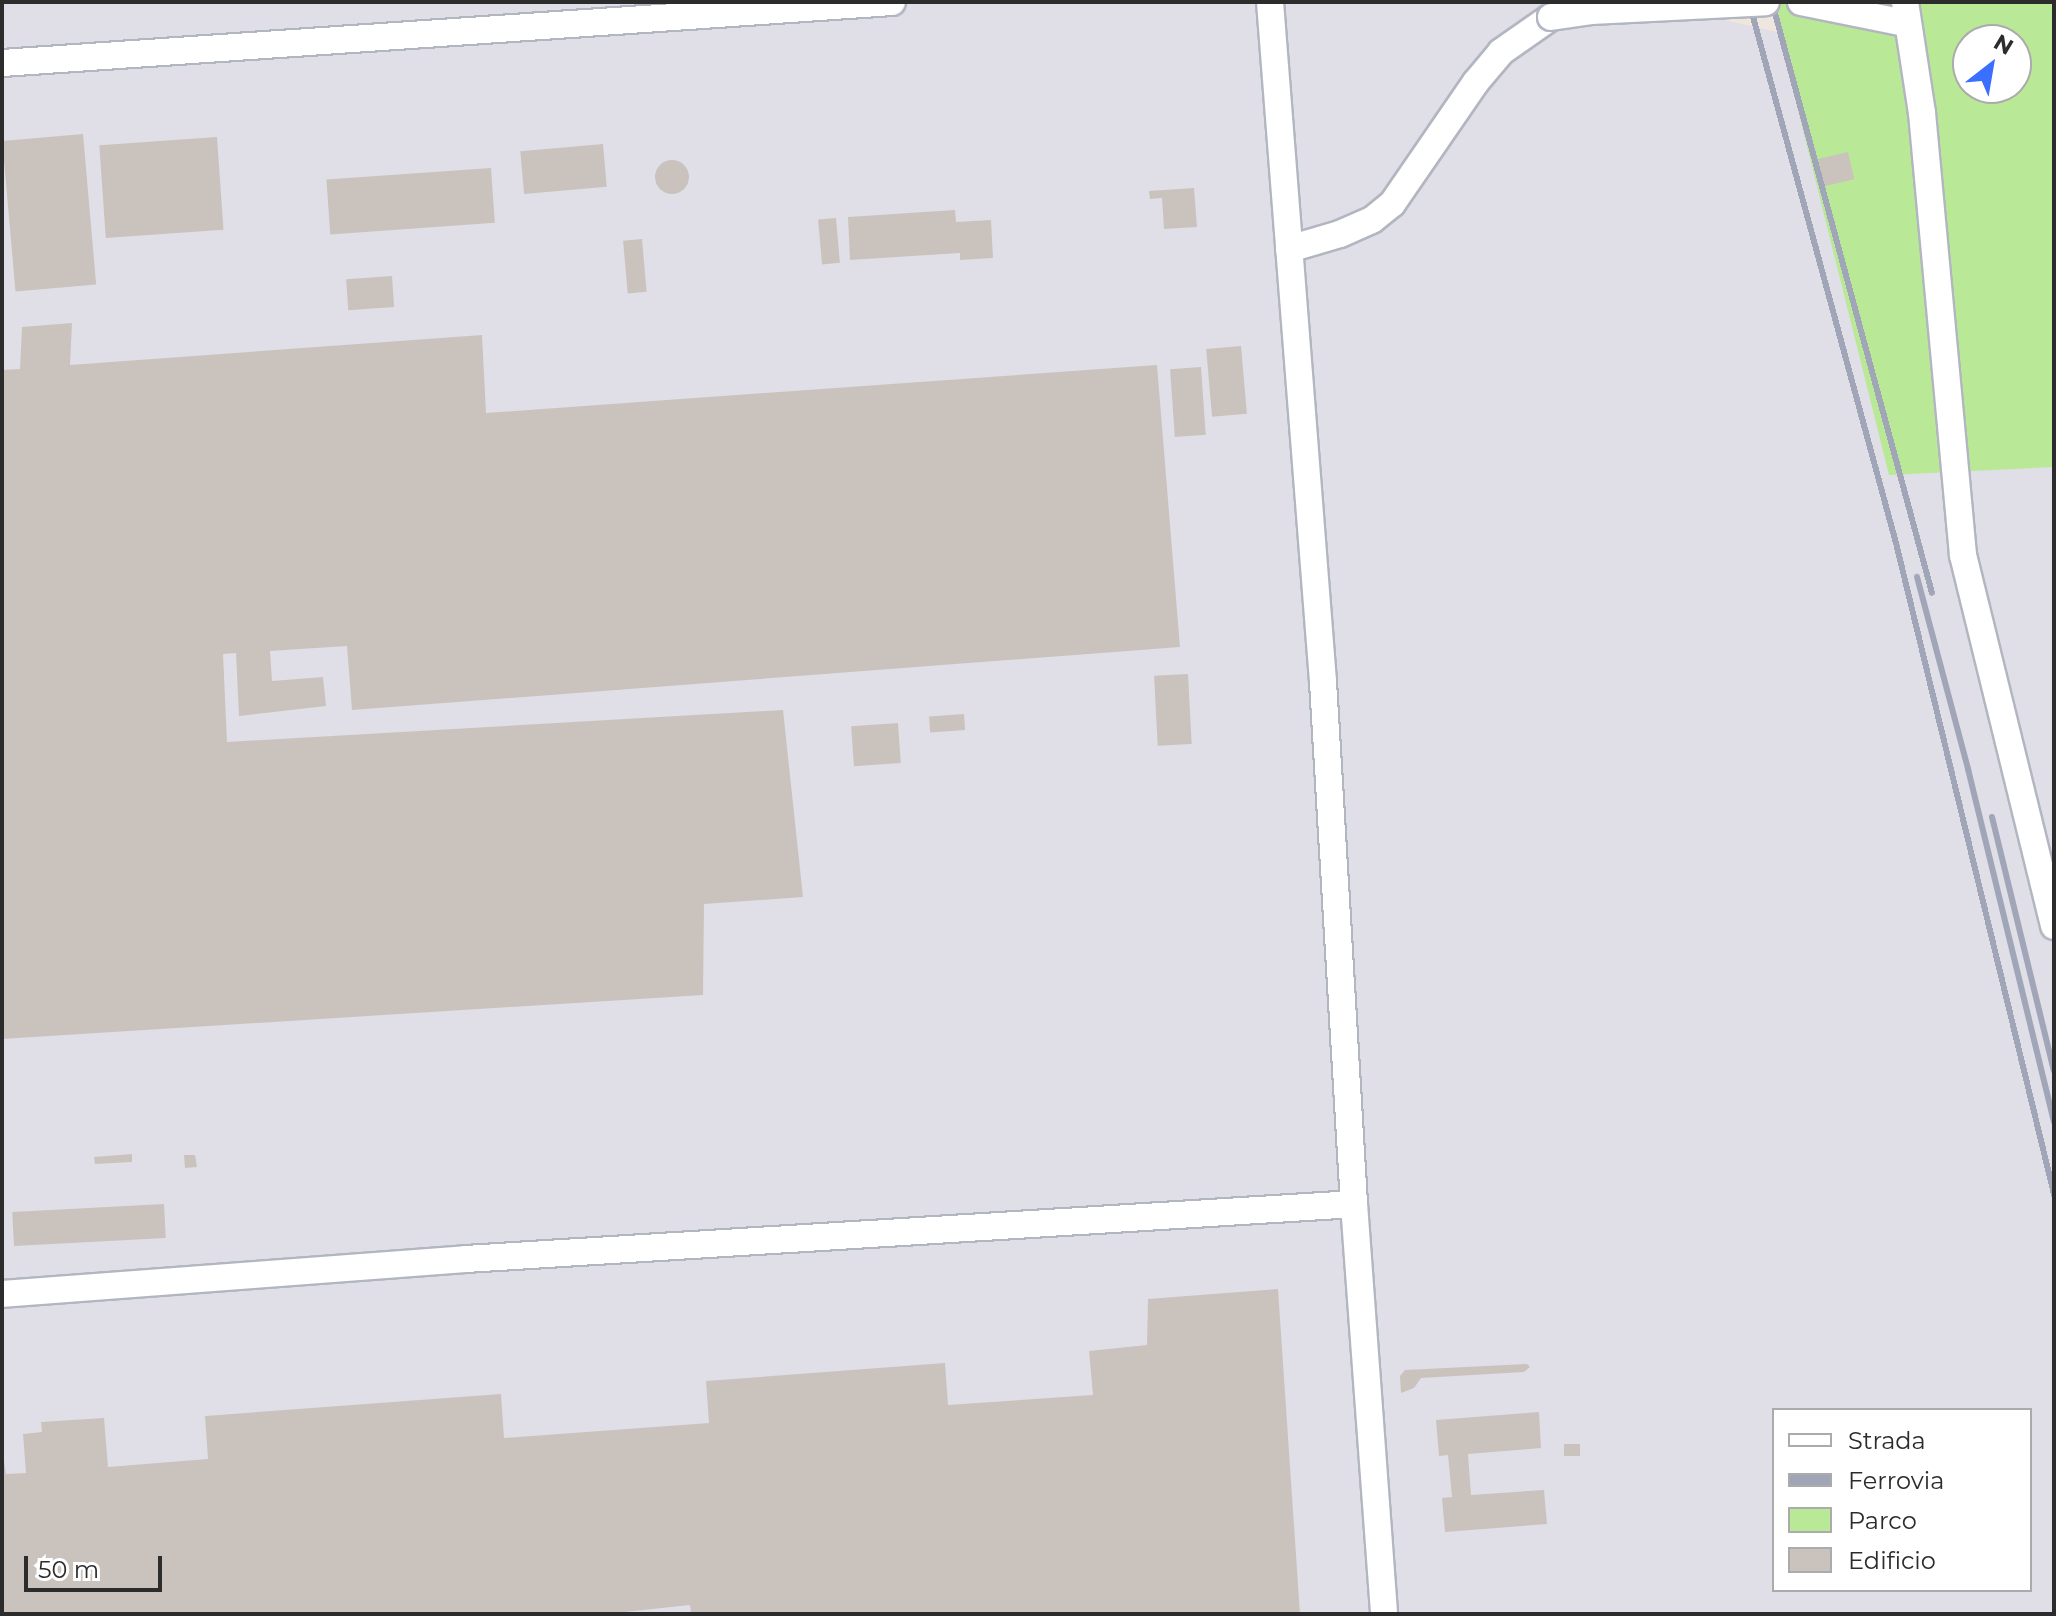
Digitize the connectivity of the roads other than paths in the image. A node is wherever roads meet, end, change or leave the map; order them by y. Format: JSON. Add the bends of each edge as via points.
{"nodes":[{"id":1,"x":892,"y":2,"type":"edge"},
{"id":2,"x":1270,"y":2,"type":"edge"},
{"id":3,"x":1766,"y":2,"type":"edge"},
{"id":4,"x":1805,"y":3,"type":"edge"},
{"id":5,"x":1905,"y":12,"type":"edge"},
{"id":6,"x":2,"y":63,"type":"edge"},
{"id":7,"x":1289,"y":249,"type":"junction"},
{"id":8,"x":2054,"y":926,"type":"edge"},
{"id":9,"x":1354,"y":1204,"type":"junction"},
{"id":10,"x":2,"y":1294,"type":"edge"},
{"id":11,"x":1384,"y":1614,"type":"edge"}],
"edges":[{"from":1,"to":6,"type":"street"},
{"from":2,"to":7,"type":"street"},
{"from":3,"to":7,"type":"street","bridge":true,"via":[[1551,17],[1501,52],[1392,204],[1340,234]]},
{"from":4,"to":5,"type":"street"},
{"from":5,"to":8,"type":"street","via":[[1922,113],[1963,555]]},
{"from":7,"to":9,"type":"street","via":[[1323,682]]},
{"from":9,"to":10,"type":"street","via":[[466,1259]]},
{"from":9,"to":11,"type":"street"}]}
